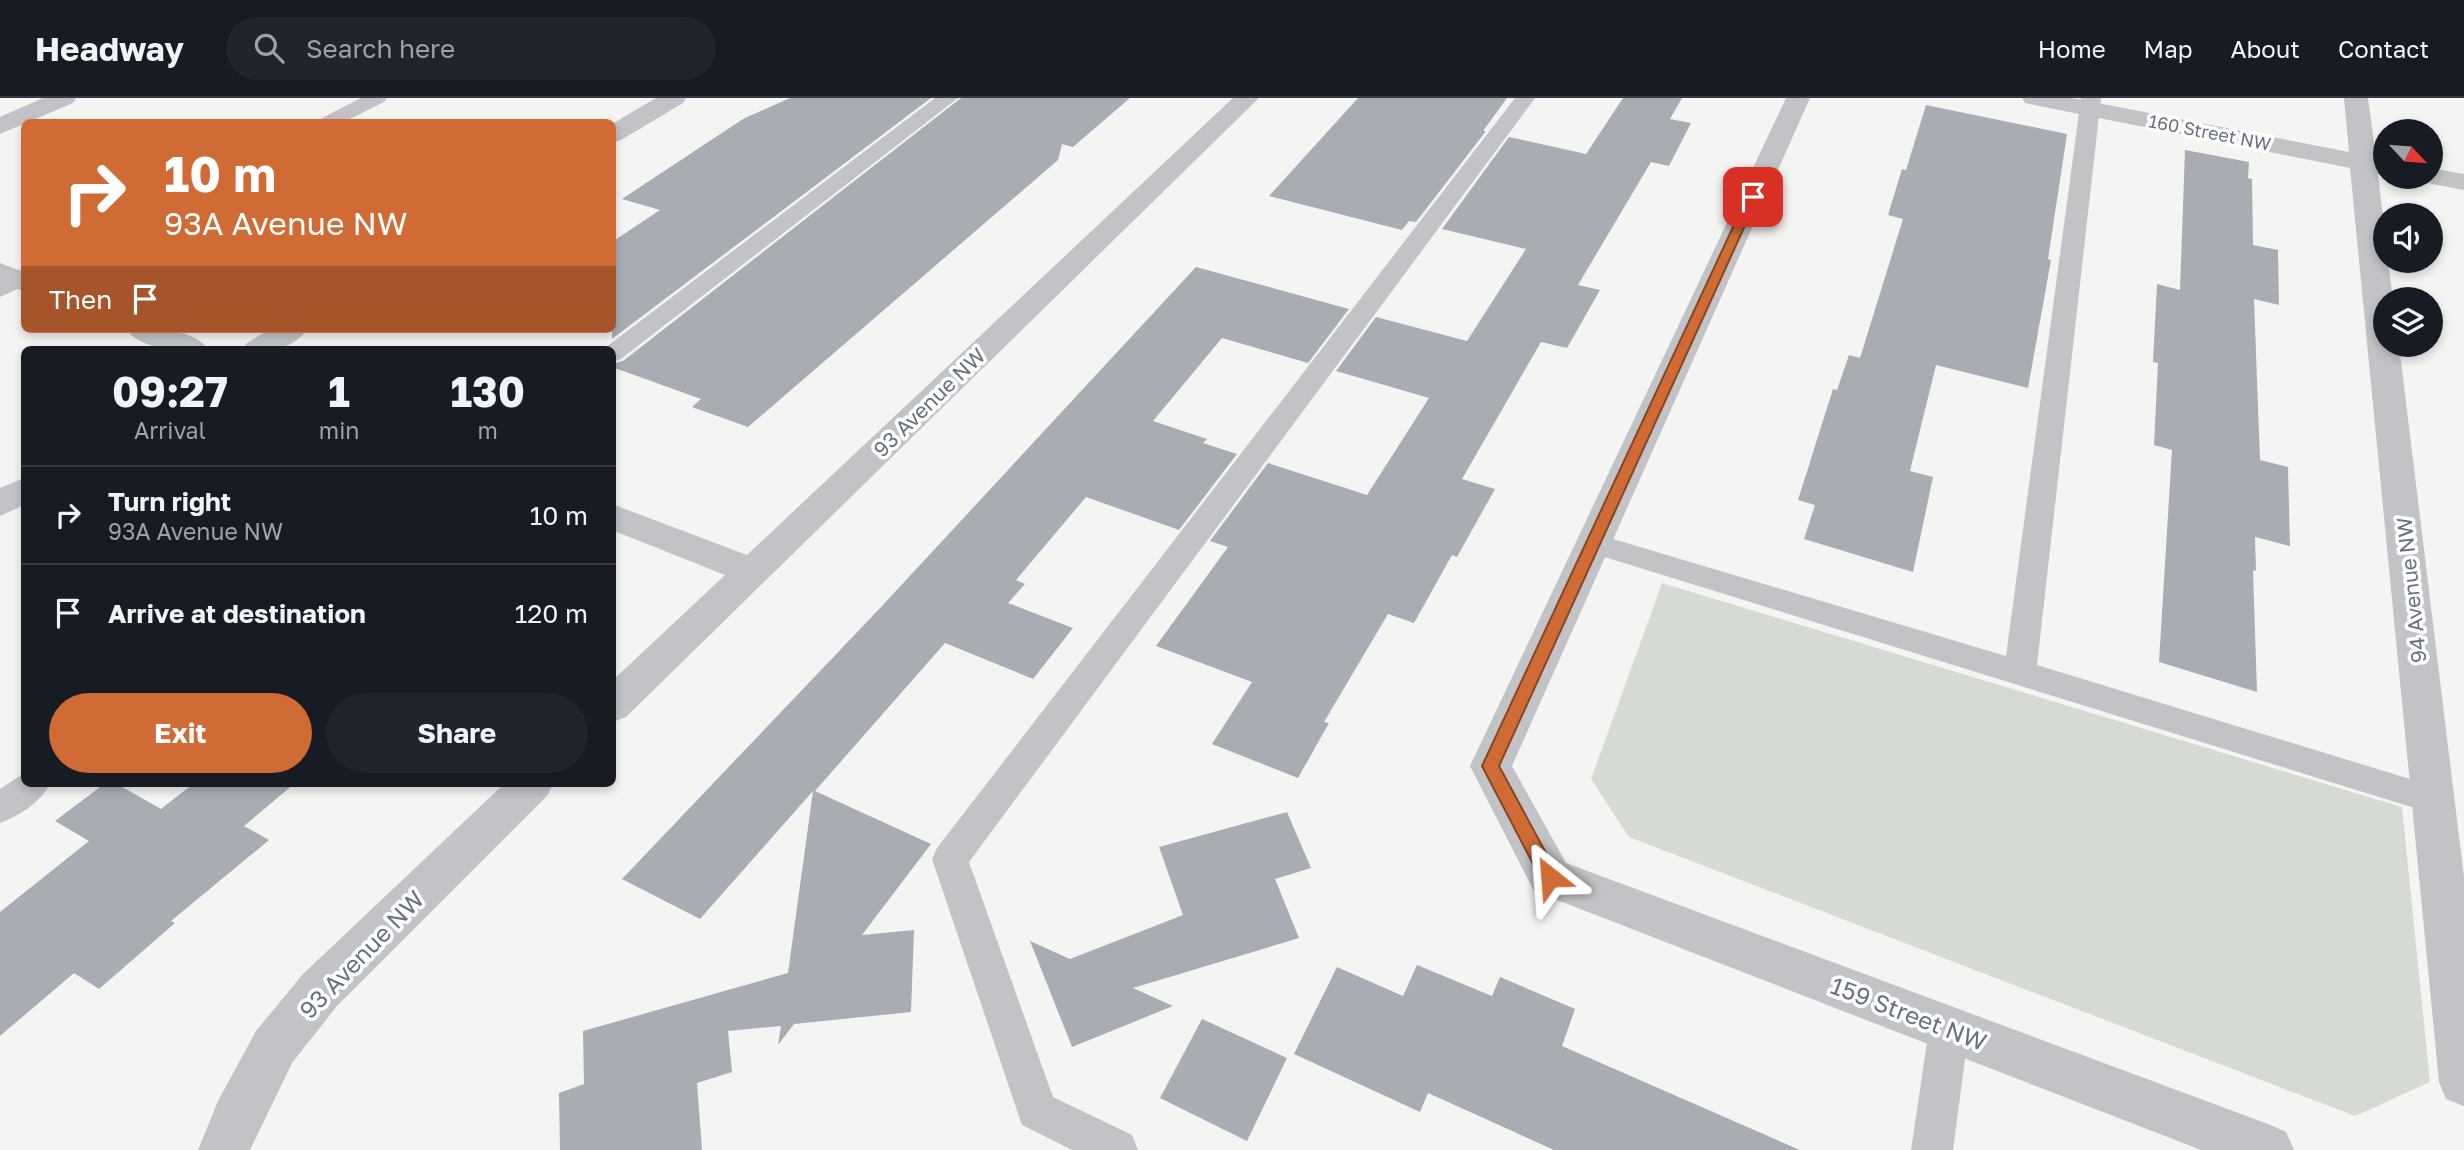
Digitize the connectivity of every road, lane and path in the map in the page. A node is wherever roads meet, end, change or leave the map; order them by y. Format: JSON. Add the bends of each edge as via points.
{"nodes":[{"id":1,"x":64,"y":98,"type":"edge"},
{"id":2,"x":377,"y":98,"type":"edge"},
{"id":3,"x":674,"y":98,"type":"edge"},
{"id":4,"x":948,"y":98,"type":"edge"},
{"id":5,"x":1247,"y":98,"type":"edge"},
{"id":6,"x":1525,"y":98,"type":"edge"},
{"id":7,"x":1798,"y":98,"type":"edge"},
{"id":8,"x":2034,"y":98,"type":"edge"},
{"id":9,"x":2356,"y":98,"type":"edge"},
{"id":10,"x":2091,"y":103,"type":"edge"},
{"id":11,"x":334,"y":119,"type":"edge"},
{"id":12,"x":0,"y":126,"type":"edge"},
{"id":13,"x":616,"y":133,"type":"edge"},
{"id":14,"x":2373,"y":158,"type":"edge"},
{"id":15,"x":2373,"y":165,"type":"edge"},
{"id":16,"x":2443,"y":178,"type":"edge"},
{"id":17,"x":2464,"y":182,"type":"edge"},
{"id":18,"x":2377,"y":189,"type":"edge"},
{"id":19,"x":151,"y":333,"type":"edge"},
{"id":20,"x":286,"y":333,"type":"edge"},
{"id":21,"x":183,"y":346,"type":"edge"},
{"id":22,"x":264,"y":346,"type":"edge"},
{"id":23,"x":616,"y":351,"type":"edge"},
{"id":24,"x":21,"y":491,"type":"edge"},
{"id":25,"x":0,"y":504,"type":"edge"},
{"id":26,"x":616,"y":518,"type":"edge"},
{"id":27,"x":1594,"y":543,"type":"junction"},
{"id":28,"x":751,"y":571,"type":"junction"},
{"id":29,"x":2020,"y":672,"type":"junction"},
{"id":30,"x":616,"y":702,"type":"edge"},
{"id":31,"x":29,"y":787,"type":"edge"},
{"id":32,"x":529,"y":787,"type":"edge"},
{"id":33,"x":2434,"y":800,"type":"junction"},
{"id":34,"x":0,"y":808,"type":"edge"},
{"id":35,"x":1949,"y":1029,"type":"junction"},
{"id":36,"x":2464,"y":1082,"type":"edge"},
{"id":37,"x":224,"y":1150,"type":"edge"},
{"id":38,"x":1117,"y":1150,"type":"edge"},
{"id":39,"x":1932,"y":1150,"type":"edge"},
{"id":40,"x":2268,"y":1150,"type":"edge"}],
"edges":[{"from":1,"to":12,"type":"street"},
{"from":2,"to":11,"type":"lane"},
{"from":3,"to":13,"type":"street"},
{"from":4,"to":23,"type":"lane"},
{"from":5,"to":28,"type":"street","name":"93 Avenue NW"},
{"from":6,"to":38,"type":"lane","via":[[950,859],[1037,1111]]},
{"from":7,"to":27,"type":"street"},
{"from":8,"to":10,"type":"street","name":"160 Street NW"},
{"from":9,"to":14,"type":"street","name":"94 Avenue NW"},
{"from":10,"to":15,"type":"street","name":"160 Street NW"},
{"from":10,"to":29,"type":"lane"},
{"from":16,"to":17,"type":"street"},
{"from":18,"to":33,"type":"street","name":"94 Avenue NW"},
{"from":19,"to":21,"type":"street"},
{"from":20,"to":22,"type":"street"},
{"from":24,"to":25,"type":"street"},
{"from":26,"to":28,"type":"street"},
{"from":27,"to":29,"type":"lane"},
{"from":27,"to":35,"type":"street","name":"159 Street NW","via":[[1490,766],[1550,877]]},
{"from":28,"to":30,"type":"street","name":"93 Avenue NW"},
{"from":29,"to":33,"type":"lane"},
{"from":31,"to":34,"type":"lane"},
{"from":32,"to":37,"type":"street","name":"93 Avenue NW","via":[[320,990],[274,1047]]},
{"from":33,"to":36,"type":"street","name":"94 Avenue NW"},
{"from":35,"to":39,"type":"lane"},
{"from":35,"to":40,"type":"street","name":"159 Street NW"}]}
